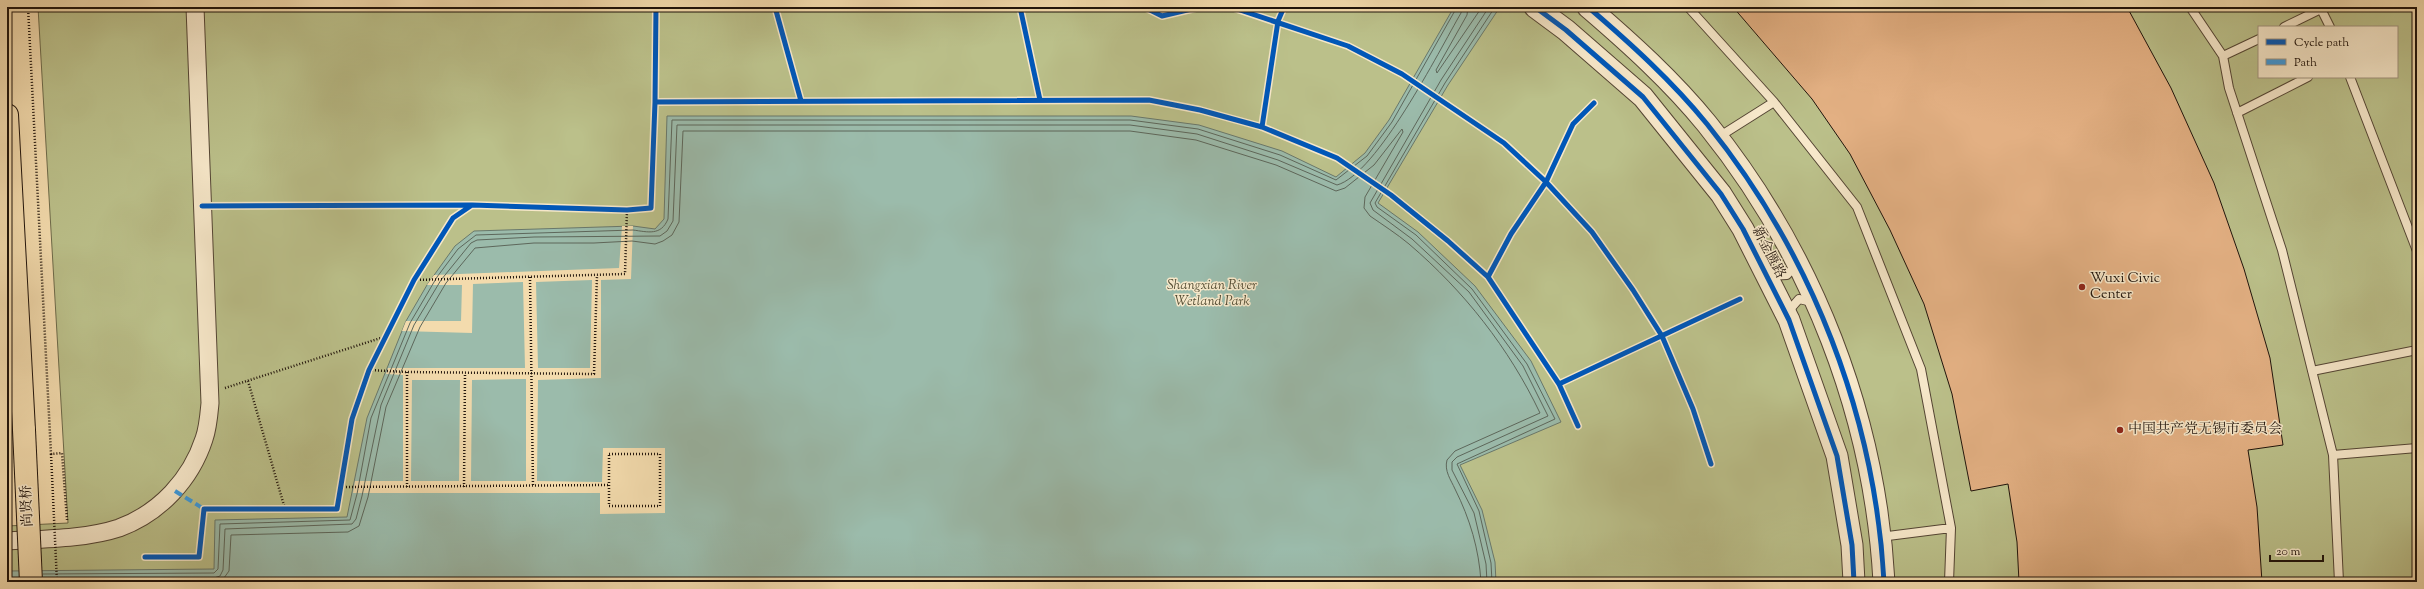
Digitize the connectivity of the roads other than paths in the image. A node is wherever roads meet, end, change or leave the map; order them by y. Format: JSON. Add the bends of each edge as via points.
{"nodes":[{"id":1,"x":195,"y":7,"type":"edge"},
{"id":2,"x":1535,"y":7,"type":"edge"},
{"id":3,"x":1588,"y":7,"type":"edge"},
{"id":4,"x":1688,"y":7,"type":"edge"},
{"id":5,"x":2190,"y":7,"type":"edge"},
{"id":6,"x":2321,"y":8,"type":"edge"},
{"id":7,"x":2286,"y":26,"type":"edge"},
{"id":8,"x":2330,"y":26,"type":"edge"},
{"id":9,"x":2258,"y":39,"type":"edge"},
{"id":10,"x":2223,"y":56,"type":"junction"},
{"id":11,"x":2306,"y":78,"type":"edge"},
{"id":12,"x":2350,"y":78,"type":"edge"},
{"id":13,"x":1774,"y":102,"type":"junction"},
{"id":14,"x":2237,"y":113,"type":"junction"},
{"id":15,"x":7,"y":115,"type":"edge"},
{"id":16,"x":1717,"y":138,"type":"junction"},
{"id":17,"x":2417,"y":251,"type":"edge"},
{"id":18,"x":1794,"y":257,"type":"junction"},
{"id":19,"x":1767,"y":276,"type":"junction"},
{"id":20,"x":1817,"y":305,"type":"junction"},
{"id":21,"x":1788,"y":320,"type":"junction"},
{"id":22,"x":2417,"y":350,"type":"edge"},
{"id":23,"x":2312,"y":371,"type":"junction"},
{"id":24,"x":2417,"y":448,"type":"edge"},
{"id":25,"x":2333,"y":455,"type":"junction"},
{"id":26,"x":1951,"y":528,"type":"junction"},
{"id":27,"x":1880,"y":537,"type":"junction"},
{"id":28,"x":7,"y":540,"type":"edge"},
{"id":29,"x":32,"y":582,"type":"edge"},
{"id":30,"x":1854,"y":582,"type":"edge"},
{"id":31,"x":1884,"y":582,"type":"edge"},
{"id":32,"x":1949,"y":582,"type":"edge"},
{"id":33,"x":2339,"y":582,"type":"edge"}],
"edges":[{"from":1,"to":28,"type":"street","via":[[210,393],[205,438],[193,466],[175,491],[150,512],[119,528],[68,537]]},
{"from":2,"to":19,"type":"street","name":"新金匮路","via":[[1572,35],[1643,97],[1672,130],[1721,194]]},
{"from":3,"to":16,"type":"street","name":"新金匮路","via":[[1672,85]]},
{"from":4,"to":13,"type":"lane"},
{"from":5,"to":10,"type":"lane"},
{"from":6,"to":7,"type":"lane"},
{"from":6,"to":8,"type":"lane"},
{"from":9,"to":10,"type":"lane"},
{"from":10,"to":14,"type":"lane"},
{"from":11,"to":14,"type":"lane"},
{"from":12,"to":17,"type":"lane"},
{"from":13,"to":16,"type":"lane"},
{"from":13,"to":26,"type":"lane","via":[[1857,206],[1921,369]]},
{"from":14,"to":23,"type":"lane","via":[[2282,250]]},
{"from":15,"to":29,"type":"main road","name":"尚贤桥","bridge":true},
{"from":16,"to":18,"type":"street","name":"新金匮路","via":[[1739,167]]},
{"from":18,"to":19,"type":"lane","name":"新金匮路","via":[[1793,268],[1787,276]]},
{"from":18,"to":20,"type":"street","name":"新金匮路"},
{"from":19,"to":21,"type":"street","name":"新金匮路"},
{"from":20,"to":21,"type":"lane","via":[[1808,299],[1798,299]]},
{"from":20,"to":27,"type":"street","name":"新金匮路","via":[[1851,393],[1866,450]]},
{"from":21,"to":30,"type":"street","name":"新金匮路","via":[[1837,456],[1852,545]]},
{"from":22,"to":23,"type":"lane"},
{"from":23,"to":25,"type":"lane"},
{"from":24,"to":25,"type":"lane"},
{"from":25,"to":33,"type":"lane"},
{"from":26,"to":27,"type":"lane"},
{"from":26,"to":32,"type":"lane"},
{"from":27,"to":31,"type":"street","name":"新金匮路"}]}
